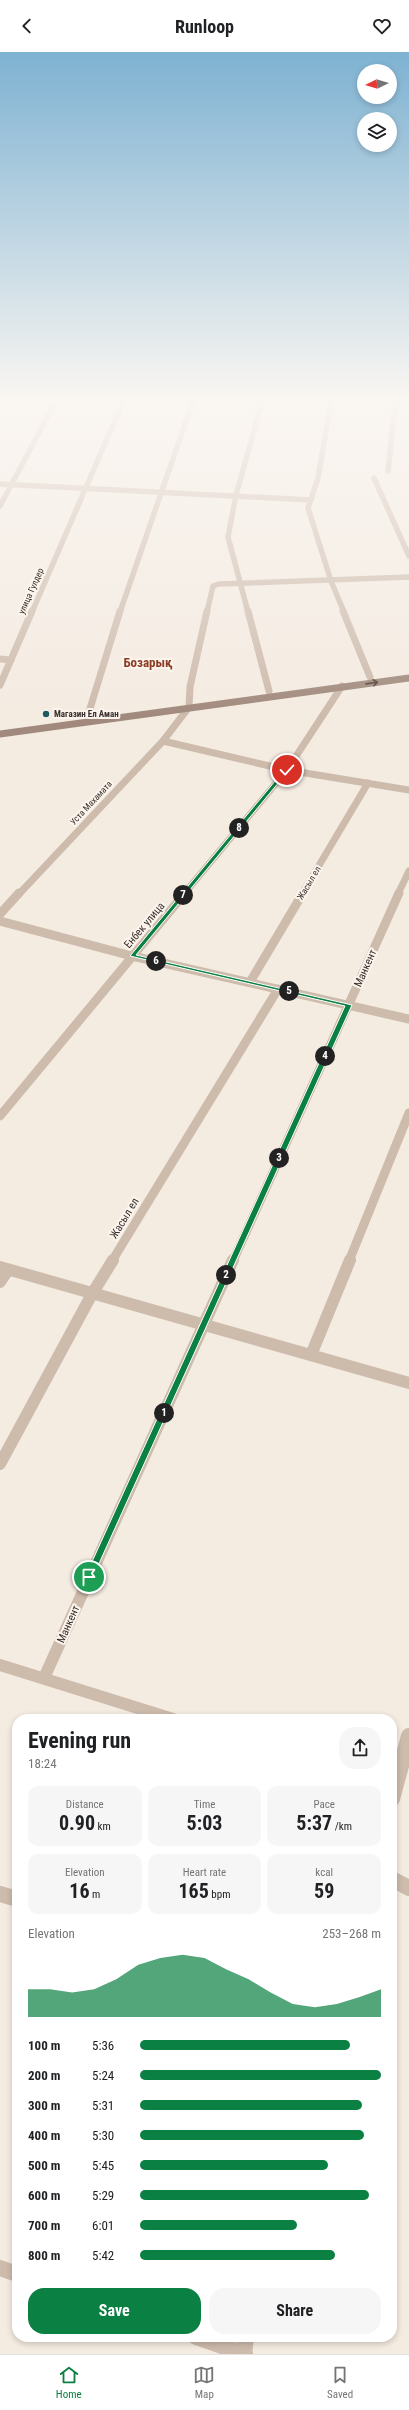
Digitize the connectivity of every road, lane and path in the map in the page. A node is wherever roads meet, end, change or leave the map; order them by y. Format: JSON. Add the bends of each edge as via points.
{"nodes":[{"id":1,"x":80,"y":502,"type":"edge"},
{"id":2,"x":158,"y":502,"type":"edge"},
{"id":3,"x":235,"y":502,"type":"edge"},
{"id":4,"x":311,"y":502,"type":"edge"},
{"id":5,"x":385,"y":502,"type":"edge"},
{"id":6,"x":409,"y":556,"type":"edge"},
{"id":7,"x":409,"y":577,"type":"edge"},
{"id":8,"x":331,"y":580,"type":"junction"},
{"id":9,"x":241,"y":584,"type":"junction"},
{"id":10,"x":0,"y":659,"type":"edge"},
{"id":11,"x":11,"y":660,"type":"junction"},
{"id":12,"x":409,"y":672,"type":"edge"},
{"id":13,"x":370,"y":676,"type":"junction"},
{"id":14,"x":409,"y":678,"type":"edge"},
{"id":15,"x":0,"y":685,"type":"edge"},
{"id":16,"x":342,"y":686,"type":"junction"},
{"id":17,"x":269,"y":691,"type":"junction"},
{"id":18,"x":190,"y":704,"type":"junction"},
{"id":19,"x":88,"y":715,"type":"junction"},
{"id":20,"x":0,"y":727,"type":"edge"},
{"id":21,"x":0,"y":734,"type":"edge"},
{"id":22,"x":162,"y":742,"type":"junction"},
{"id":23,"x":287,"y":770,"type":"junction"},
{"id":24,"x":368,"y":783,"type":"junction"},
{"id":25,"x":409,"y":790,"type":"edge"},
{"id":26,"x":409,"y":871,"type":"edge"},
{"id":27,"x":0,"y":914,"type":"edge"},
{"id":28,"x":0,"y":921,"type":"edge"},
{"id":29,"x":132,"y":956,"type":"junction"},
{"id":30,"x":250,"y":982,"type":"junction"},
{"id":31,"x":278,"y":989,"type":"junction"},
{"id":32,"x":349,"y":1005,"type":"junction"},
{"id":33,"x":409,"y":1018,"type":"edge"},
{"id":34,"x":409,"y":1113,"type":"edge"},
{"id":35,"x":0,"y":1116,"type":"edge"},
{"id":36,"x":4,"y":1268,"type":"edge"},
{"id":37,"x":0,"y":1282,"type":"edge"},
{"id":38,"x":92,"y":1294,"type":"junction"},
{"id":39,"x":204,"y":1324,"type":"junction"},
{"id":40,"x":311,"y":1355,"type":"junction"},
{"id":41,"x":409,"y":1383,"type":"edge"},
{"id":42,"x":0,"y":1464,"type":"edge"},
{"id":43,"x":0,"y":1665,"type":"edge"},
{"id":44,"x":44,"y":1678,"type":"junction"},
{"id":45,"x":157,"y":1714,"type":"edge"},
{"id":46,"x":409,"y":1736,"type":"edge"},
{"id":47,"x":397,"y":1779,"type":"edge"},
{"id":48,"x":397,"y":1882,"type":"edge"},
{"id":49,"x":409,"y":1888,"type":"edge"},
{"id":50,"x":0,"y":1894,"type":"edge"},
{"id":51,"x":12,"y":1898,"type":"edge"},
{"id":52,"x":0,"y":2268,"type":"edge"},
{"id":53,"x":12,"y":2272,"type":"edge"},
{"id":54,"x":210,"y":2342,"type":"edge"},
{"id":55,"x":246,"y":2342,"type":"edge"},
{"id":56,"x":245,"y":2354,"type":"edge"}],
"edges":[{"from":1,"to":11,"type":"street","name":"улица Гулдер"},
{"from":2,"to":19,"type":"street","via":[[130,580]]},
{"from":3,"to":9,"type":"street","via":[[228,537]]},
{"from":4,"to":8,"type":"street","via":[[309,516]]},
{"from":5,"to":6,"type":"street"},
{"from":7,"to":8,"type":"street"},
{"from":8,"to":9,"type":"street"},
{"from":8,"to":13,"type":"street"},
{"from":9,"to":17,"type":"street"},
{"from":9,"to":18,"type":"street","via":[[213,586],[190,687]]},
{"from":10,"to":11,"type":"street"},
{"from":11,"to":15,"type":"street","name":"улица Гулдер"},
{"from":12,"to":13,"type":"main road"},
{"from":13,"to":17,"type":"main road"},
{"from":16,"to":14,"type":"main road","one_way":true},
{"from":16,"to":18,"type":"main road"},
{"from":16,"to":23,"type":"street","name":"Енбек улица"},
{"from":17,"to":18,"type":"main road"},
{"from":18,"to":19,"type":"main road"},
{"from":18,"to":21,"type":"main road"},
{"from":18,"to":22,"type":"street","name":"Уста Махамата"},
{"from":19,"to":20,"type":"main road"},
{"from":22,"to":23,"type":"street"},
{"from":22,"to":27,"type":"street","name":"Уста Махамата"},
{"from":23,"to":24,"type":"street"},
{"from":23,"to":29,"type":"street","name":"Енбек улица"},
{"from":24,"to":25,"type":"street"},
{"from":24,"to":30,"type":"street","name":"Жасыл ел"},
{"from":26,"to":32,"type":"street","name":"Манкент"},
{"from":28,"to":29,"type":"street"},
{"from":29,"to":30,"type":"street"},
{"from":29,"to":35,"type":"street","name":"Енбек улица"},
{"from":30,"to":31,"type":"street"},
{"from":31,"to":32,"type":"street"},
{"from":31,"to":38,"type":"street","name":"Жасыл ел"},
{"from":32,"to":33,"type":"street"},
{"from":32,"to":39,"type":"street","name":"Манкент"},
{"from":34,"to":40,"type":"street"},
{"from":36,"to":37,"type":"street"},
{"from":36,"to":38,"type":"street"},
{"from":38,"to":39,"type":"street"},
{"from":38,"to":42,"type":"street","name":"Жасыл ел"},
{"from":39,"to":40,"type":"street"},
{"from":39,"to":44,"type":"street","name":"Манкент"},
{"from":40,"to":41,"type":"street"},
{"from":43,"to":44,"type":"street"},
{"from":44,"to":45,"type":"street"},
{"from":46,"to":47,"type":"street"},
{"from":48,"to":49,"type":"street"},
{"from":50,"to":51,"type":"street"},
{"from":52,"to":53,"type":"street"},
{"from":54,"to":56,"type":"street"},
{"from":55,"to":56,"type":"street"}]}
